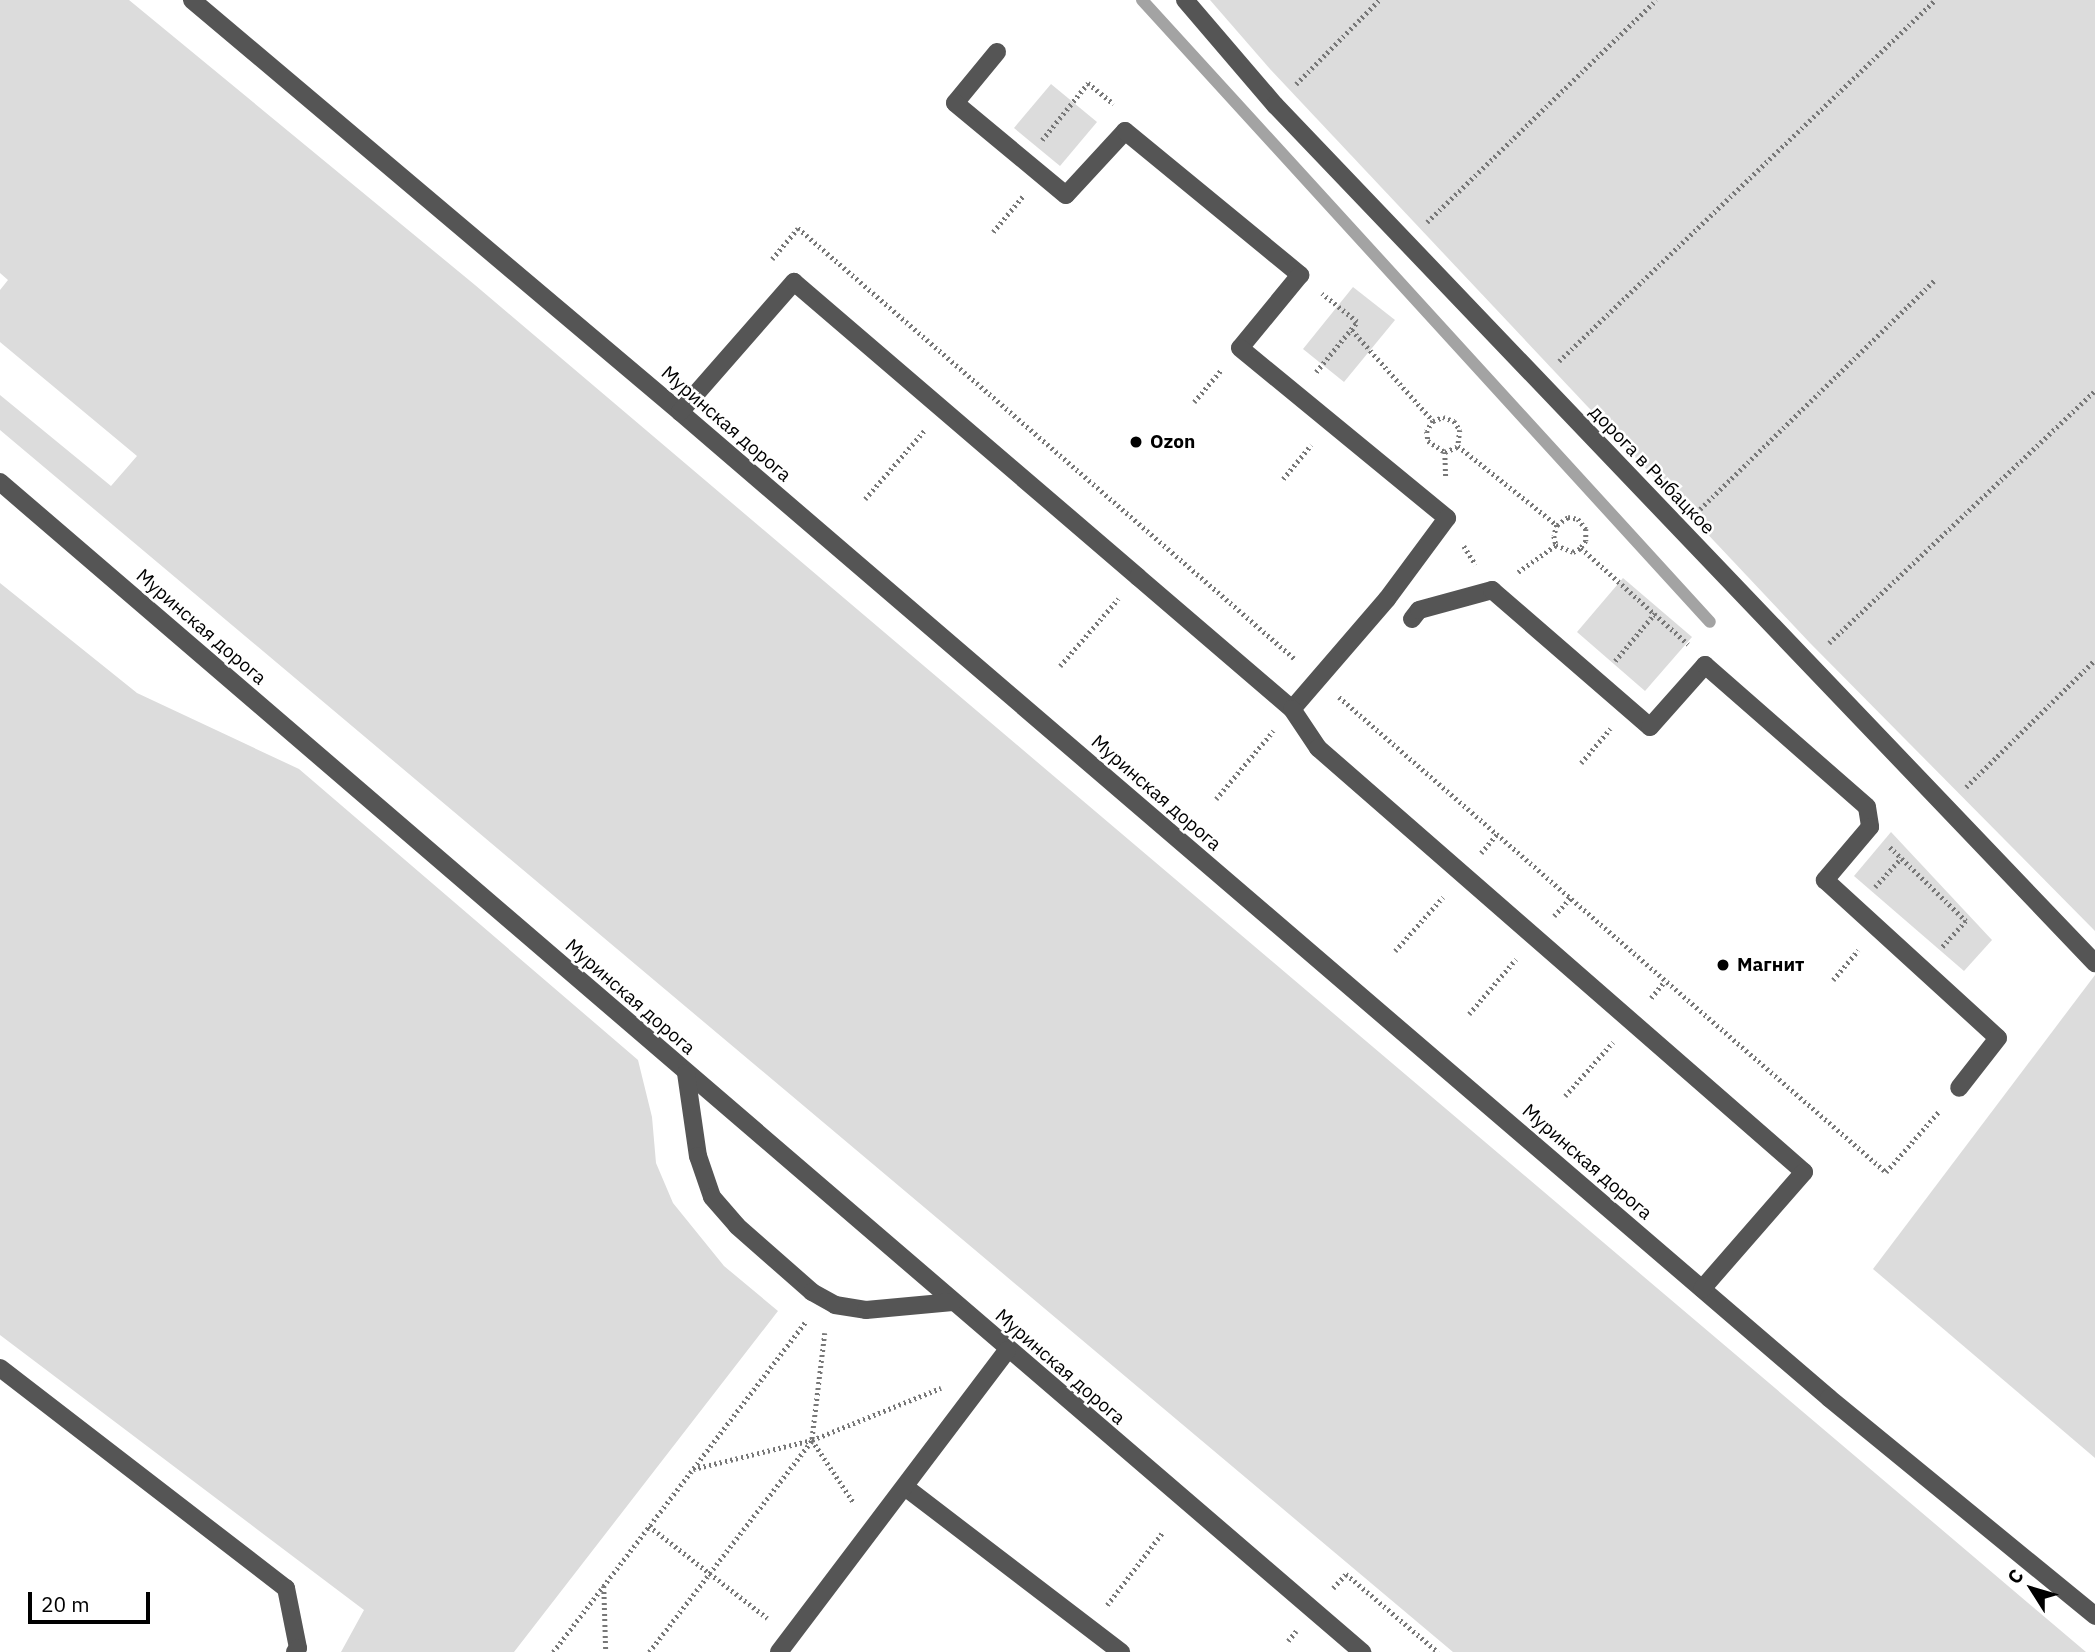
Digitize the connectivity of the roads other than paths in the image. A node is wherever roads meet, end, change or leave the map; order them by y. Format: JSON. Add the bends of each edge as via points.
{"nodes":[{"id":1,"x":192,"y":0,"type":"edge"},
{"id":2,"x":1185,"y":0,"type":"edge"},
{"id":3,"x":997,"y":52,"type":"dead end"},
{"id":4,"x":680,"y":412,"type":"junction"},
{"id":5,"x":0,"y":482,"type":"edge"},
{"id":6,"x":1412,"y":619,"type":"dead end"},
{"id":7,"x":1292,"y":709,"type":"junction"},
{"id":8,"x":2095,"y":962,"type":"edge"},
{"id":9,"x":686,"y":1073,"type":"junction"},
{"id":10,"x":1959,"y":1088,"type":"dead end"},
{"id":11,"x":1702,"y":1289,"type":"junction"},
{"id":12,"x":953,"y":1302,"type":"junction"},
{"id":13,"x":1007,"y":1350,"type":"junction"},
{"id":14,"x":0,"y":1368,"type":"edge"},
{"id":15,"x":905,"y":1487,"type":"junction"},
{"id":16,"x":2095,"y":1616,"type":"edge"},
{"id":17,"x":1358,"y":1651,"type":"edge"},
{"id":18,"x":295,"y":1652,"type":"edge"},
{"id":19,"x":779,"y":1652,"type":"edge"},
{"id":20,"x":1121,"y":1652,"type":"edge"}],
"edges":[{"from":1,"to":4,"type":"street","name":"Муринская дорога"},
{"from":2,"to":8,"type":"street","name":"дорога в Рыбацкое","via":[[1275,105]]},
{"from":3,"to":7,"type":"street","via":[[955,103],[1066,195],[1125,131],[1300,275],[1240,348],[1447,519],[1387,599]]},
{"from":4,"to":7,"type":"street","via":[[794,282]]},
{"from":4,"to":11,"type":"street","name":"Муринская дорога"},
{"from":5,"to":9,"type":"street","name":"Муринская дорога"},
{"from":6,"to":10,"type":"street","via":[[1419,610],[1492,590],[1650,727],[1705,665],[1867,807],[1870,827],[1825,880],[1998,1038]]},
{"from":7,"to":11,"type":"street","via":[[1318,748],[1804,1172]]},
{"from":9,"to":12,"type":"street","name":"Муринская дорога"},
{"from":9,"to":12,"type":"street","via":[[698,1156],[712,1198],[812,1292],[835,1305],[866,1310]]},
{"from":11,"to":16,"type":"street","name":"Муринская дорога"},
{"from":12,"to":13,"type":"street","name":"Муринская дорога"},
{"from":13,"to":15,"type":"street"},
{"from":13,"to":17,"type":"street","name":"Муринская дорога"},
{"from":14,"to":18,"type":"street","via":[[286,1588],[298,1648]]},
{"from":15,"to":19,"type":"street"},
{"from":15,"to":20,"type":"street"}]}
